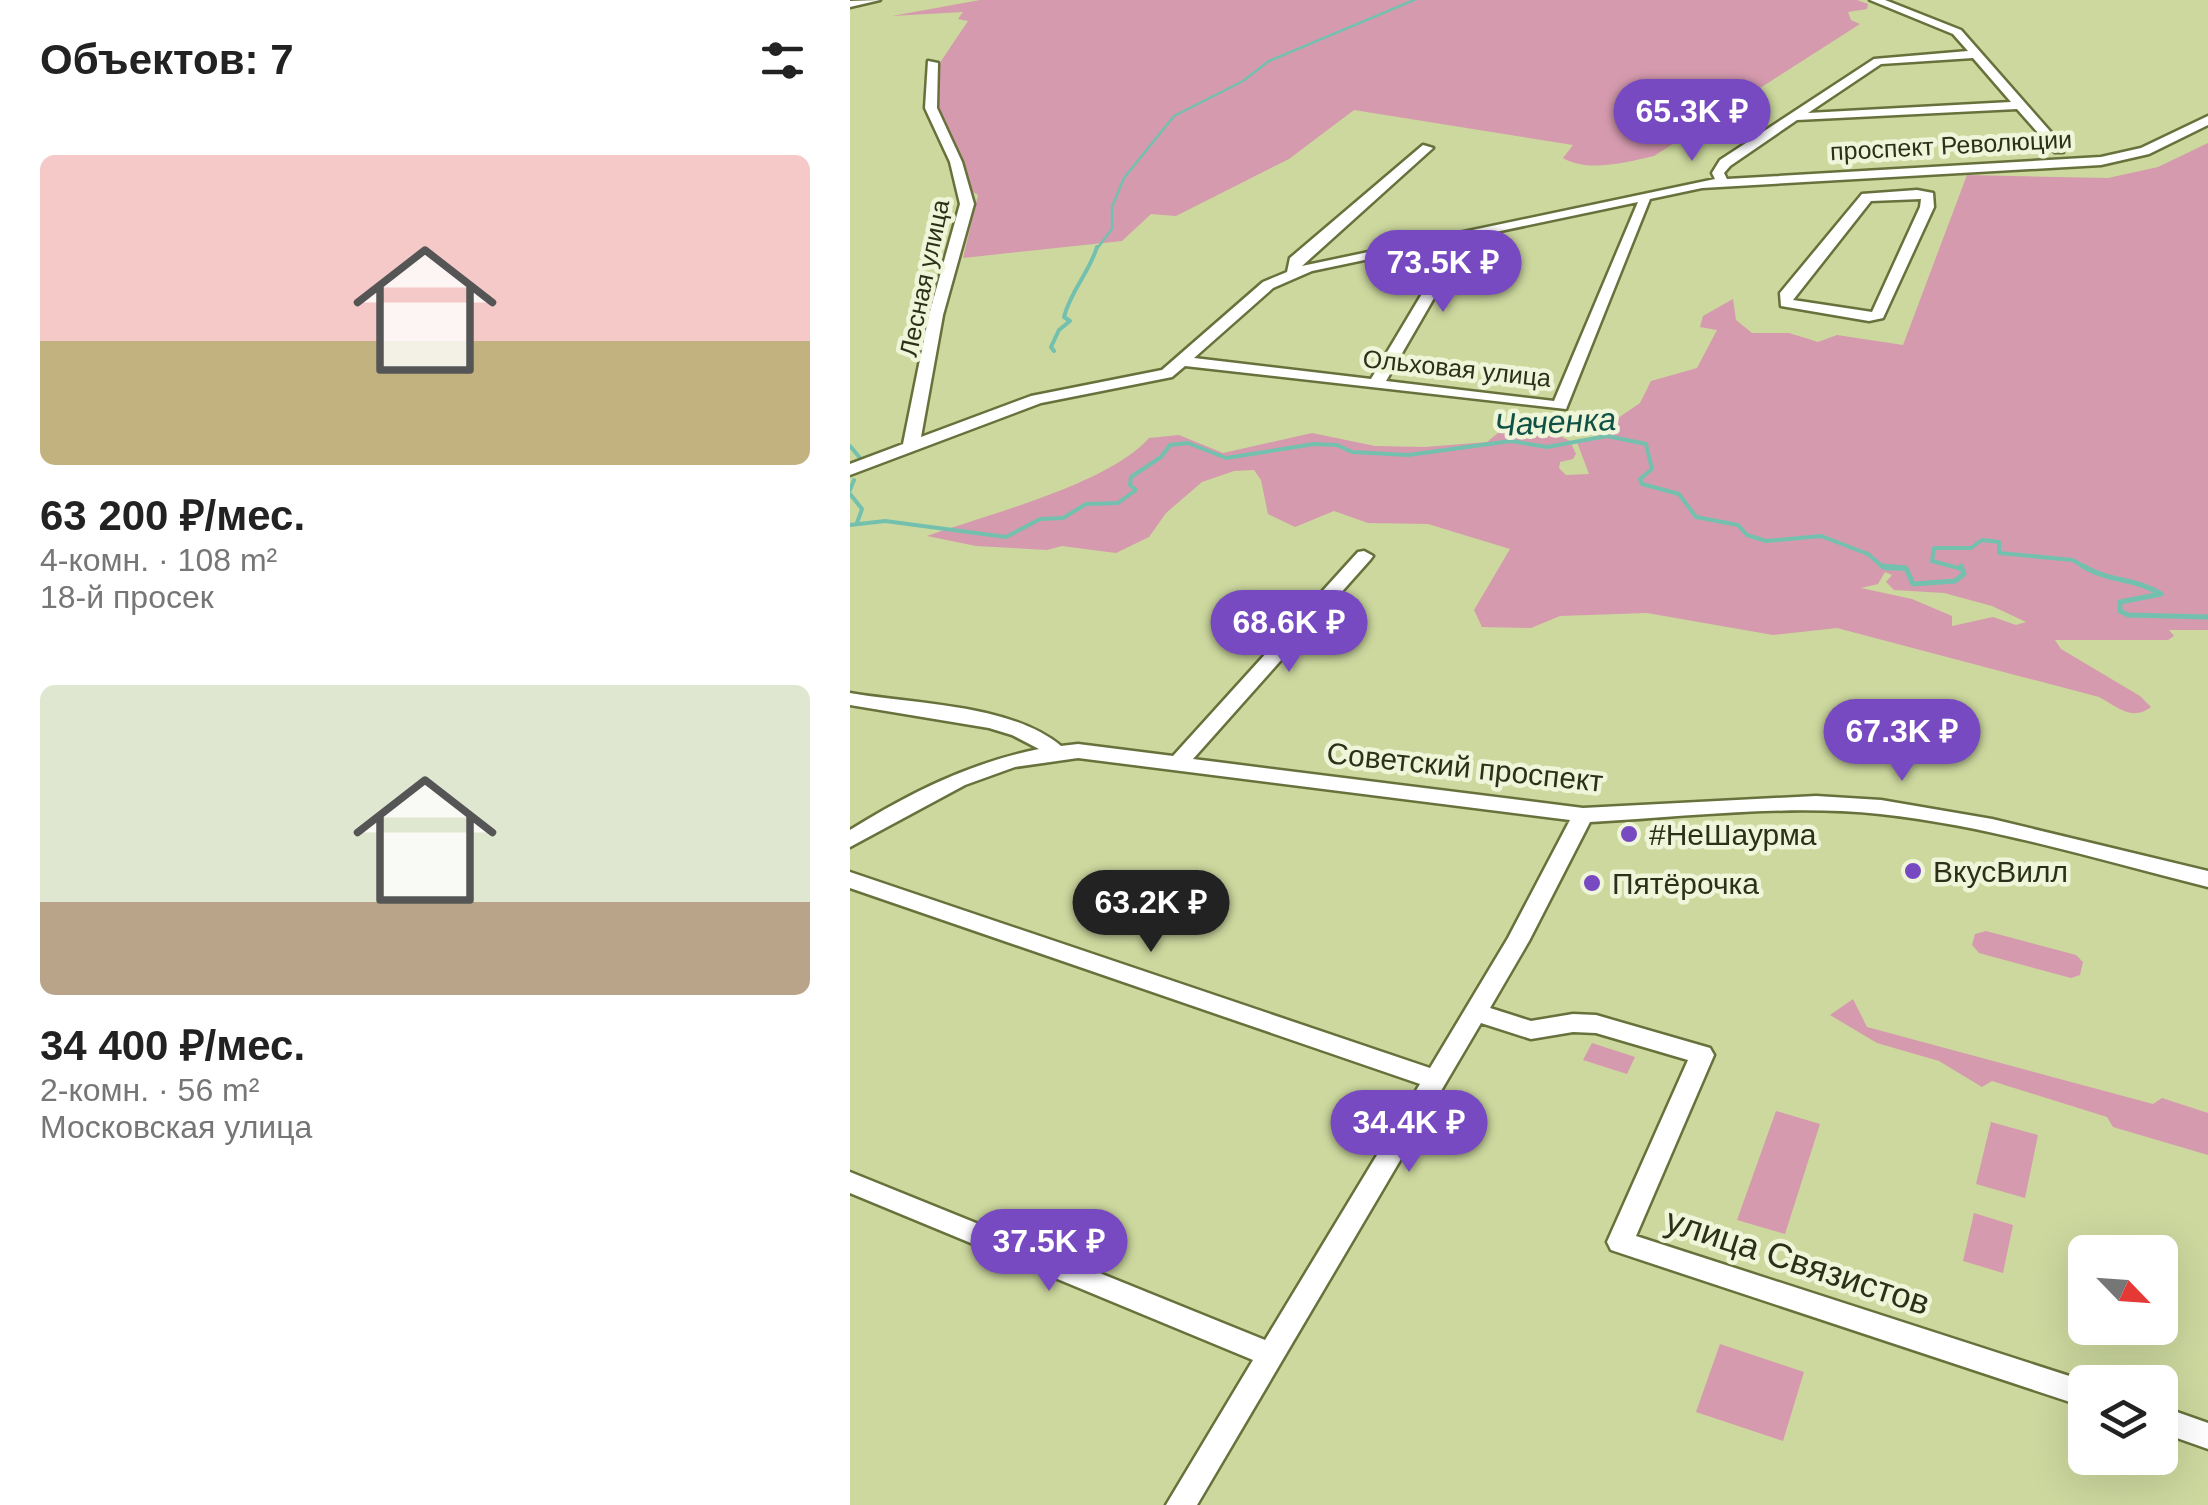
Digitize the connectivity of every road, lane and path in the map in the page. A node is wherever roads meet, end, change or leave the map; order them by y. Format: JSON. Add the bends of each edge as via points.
{"nodes":[{"id":1,"x":874,"y":0,"type":"edge"},
{"id":2,"x":1876,"y":0,"type":"edge"},
{"id":3,"x":850,"y":4,"type":"edge"},
{"id":4,"x":1976,"y":54,"type":"junction"},
{"id":5,"x":932,"y":64,"type":"dead end"},
{"id":6,"x":2020,"y":106,"type":"junction"},
{"id":7,"x":1793,"y":117,"type":"junction"},
{"id":8,"x":2206,"y":121,"type":"edge"},
{"id":9,"x":1427,"y":148,"type":"dead end"},
{"id":10,"x":2059,"y":149,"type":"dead end"},
{"id":11,"x":1723,"y":182,"type":"junction"},
{"id":12,"x":1642,"y":196,"type":"junction"},
{"id":13,"x":1420,"y":244,"type":"junction"},
{"id":14,"x":1294,"y":272,"type":"junction"},
{"id":15,"x":1804,"y":275,"type":"joint"},
{"id":16,"x":1184,"y":361,"type":"junction"},
{"id":17,"x":1376,"y":384,"type":"junction"},
{"id":18,"x":910,"y":447,"type":"junction"},
{"id":19,"x":850,"y":470,"type":"edge"},
{"id":20,"x":1364,"y":556,"type":"dead end"},
{"id":21,"x":850,"y":699,"type":"edge"},
{"id":22,"x":1055,"y":752,"type":"junction"},
{"id":23,"x":1180,"y":761,"type":"junction"},
{"id":24,"x":1583,"y":815,"type":"junction"},
{"id":25,"x":850,"y":840,"type":"edge"},
{"id":26,"x":2208,"y":879,"type":"edge"},
{"id":27,"x":850,"y":880,"type":"edge"},
{"id":28,"x":1476,"y":1012,"type":"junction"},
{"id":29,"x":1434,"y":1079,"type":"junction"},
{"id":30,"x":850,"y":1182,"type":"edge"},
{"id":31,"x":1269,"y":1354,"type":"junction"},
{"id":32,"x":2068,"y":1388,"type":"edge"},
{"id":33,"x":2178,"y":1425,"type":"edge"},
{"id":34,"x":2208,"y":1436,"type":"edge"},
{"id":35,"x":1181,"y":1505,"type":"edge"}],
"edges":[{"from":1,"to":3,"type":"street"},
{"from":2,"to":4,"type":"street","via":[[1951,28]]},
{"from":4,"to":6,"type":"street"},
{"from":4,"to":7,"type":"street","via":[[1878,61]]},
{"from":5,"to":18,"type":"street","name":"Лесная улица","via":[[931,108],[967,204],[936,314]]},
{"from":6,"to":7,"type":"street"},
{"from":6,"to":10,"type":"street"},
{"from":7,"to":11,"type":"street","via":[[1721,167]]},
{"from":8,"to":11,"type":"street","name":"проспект Революции","via":[[2144,150],[2101,161]]},
{"from":9,"to":14,"type":"street","via":[[1296,261]]},
{"from":11,"to":12,"type":"street","name":"проспект Революции"},
{"from":12,"to":13,"type":"street","name":"проспект Революции"},
{"from":12,"to":17,"type":"street","name":"Ольховая улица","via":[[1560,406]]},
{"from":13,"to":14,"type":"street","name":"проспект Революции"},
{"from":13,"to":17,"type":"street","via":[[1443,270]]},
{"from":14,"to":16,"type":"street","name":"проспект Революции","via":[[1268,285]]},
{"from":15,"to":15,"type":"street","via":[[1867,198],[1928,196],[1878,315],[1786,302]]},
{"from":16,"to":17,"type":"street","name":"Ольховая улица"},
{"from":16,"to":18,"type":"street","name":"проспект Революции","via":[[1154,378],[1037,399]]},
{"from":18,"to":19,"type":"street","name":"проспект Революции"},
{"from":20,"to":23,"type":"street"},
{"from":21,"to":22,"type":"street","via":[[1018,730]]},
{"from":22,"to":23,"type":"street","name":"Советский проспект"},
{"from":22,"to":25,"type":"street","name":"Советский проспект","via":[[964,774]]},
{"from":23,"to":24,"type":"street","name":"Советский проспект"},
{"from":24,"to":26,"type":"street","name":"Советский проспект","via":[[1816,803],[1881,807],[1992,826]]},
{"from":24,"to":28,"type":"street"},
{"from":27,"to":29,"type":"street"},
{"from":28,"to":29,"type":"street"},
{"from":28,"to":32,"type":"street","name":"улица Связистов","via":[[1531,1030],[1596,1024],[1702,1056],[1620,1242]]},
{"from":29,"to":31,"type":"street"},
{"from":30,"to":31,"type":"street"},
{"from":31,"to":35,"type":"street"},
{"from":33,"to":34,"type":"street"}]}
